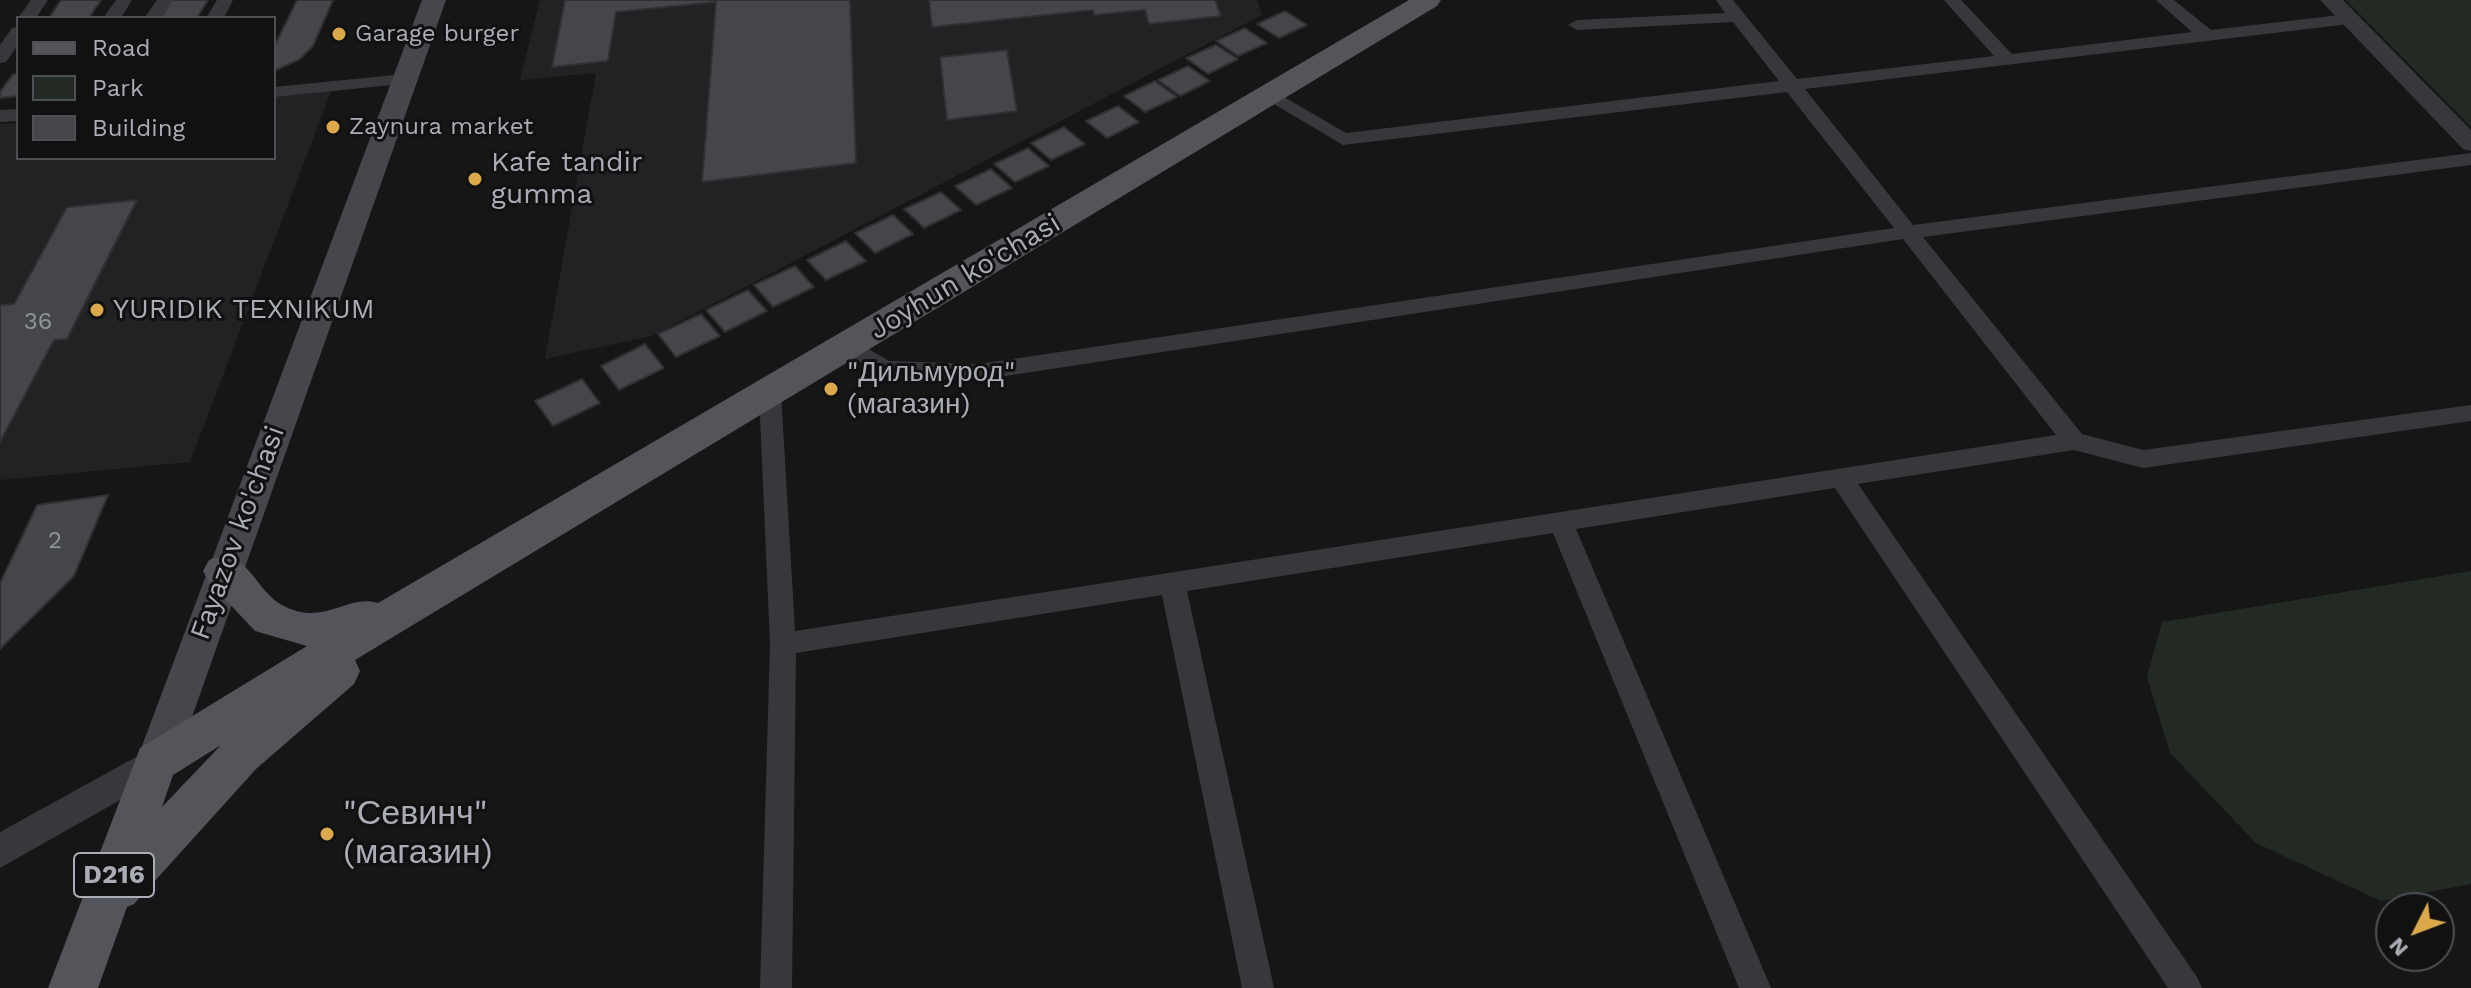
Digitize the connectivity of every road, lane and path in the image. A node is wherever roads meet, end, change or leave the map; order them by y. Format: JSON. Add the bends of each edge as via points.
{"nodes":[{"id":1,"x":434,"y":0,"type":"edge"},
{"id":2,"x":1428,"y":0,"type":"edge"},
{"id":3,"x":1724,"y":0,"type":"edge"},
{"id":4,"x":1952,"y":0,"type":"edge"},
{"id":5,"x":2164,"y":0,"type":"edge"},
{"id":6,"x":2331,"y":0,"type":"edge"},
{"id":7,"x":1738,"y":17,"type":"junction"},
{"id":8,"x":2349,"y":19,"type":"junction"},
{"id":9,"x":1577,"y":25,"type":"dead end"},
{"id":10,"x":16,"y":35,"type":"edge"},
{"id":11,"x":2206,"y":35,"type":"junction"},
{"id":12,"x":0,"y":58,"type":"edge"},
{"id":13,"x":2007,"y":59,"type":"junction"},
{"id":14,"x":405,"y":79,"type":"junction"},
{"id":15,"x":1792,"y":85,"type":"junction"},
{"id":16,"x":276,"y":92,"type":"edge"},
{"id":17,"x":1266,"y":94,"type":"junction"},
{"id":18,"x":2471,"y":144,"type":"edge"},
{"id":19,"x":2471,"y":159,"type":"edge"},
{"id":20,"x":1908,"y":232,"type":"junction"},
{"id":21,"x":850,"y":346,"type":"junction"},
{"id":22,"x":770,"y":393,"type":"junction"},
{"id":23,"x":2471,"y":413,"type":"edge"},
{"id":24,"x":2074,"y":441,"type":"junction"},
{"id":25,"x":1840,"y":477,"type":"junction"},
{"id":26,"x":1560,"y":521,"type":"junction"},
{"id":27,"x":223,"y":571,"type":"junction"},
{"id":28,"x":1172,"y":582,"type":"junction"},
{"id":29,"x":418,"y":601,"type":"junction"},
{"id":30,"x":783,"y":644,"type":"junction"},
{"id":31,"x":156,"y":762,"type":"junction"},
{"id":32,"x":0,"y":851,"type":"edge"},
{"id":33,"x":103,"y":903,"type":"junction"},
{"id":34,"x":73,"y":988,"type":"edge"},
{"id":35,"x":776,"y":988,"type":"edge"},
{"id":36,"x":1258,"y":988,"type":"edge"},
{"id":37,"x":1755,"y":988,"type":"edge"},
{"id":38,"x":2186,"y":988,"type":"edge"}],
"edges":[{"from":1,"to":14,"type":"main road","name":"Fayazov ko'chasi"},
{"from":2,"to":17,"type":"main road","name":"Joyhun ko'chasi"},
{"from":3,"to":7,"type":"street"},
{"from":4,"to":13,"type":"street"},
{"from":5,"to":11,"type":"street"},
{"from":6,"to":8,"type":"street"},
{"from":7,"to":9,"type":"street"},
{"from":7,"to":15,"type":"street"},
{"from":8,"to":11,"type":"street"},
{"from":8,"to":18,"type":"street"},
{"from":10,"to":12,"type":"street"},
{"from":11,"to":13,"type":"street"},
{"from":13,"to":15,"type":"street"},
{"from":14,"to":16,"type":"street"},
{"from":14,"to":27,"type":"main road","name":"Fayazov ko'chasi"},
{"from":15,"to":17,"type":"street","via":[[1343,139]]},
{"from":15,"to":20,"type":"street"},
{"from":17,"to":21,"type":"main road","name":"Joyhun ko'chasi"},
{"from":19,"to":20,"type":"street"},
{"from":20,"to":21,"type":"street","via":[[979,372],[884,369]]},
{"from":20,"to":24,"type":"street"},
{"from":21,"to":22,"type":"main road","name":"Joyhun ko'chasi"},
{"from":22,"to":29,"type":"main road","name":"Joyhun ko'chasi"},
{"from":22,"to":30,"type":"street"},
{"from":23,"to":24,"type":"street","via":[[2143,459]]},
{"from":24,"to":25,"type":"street"},
{"from":25,"to":26,"type":"street"},
{"from":25,"to":38,"type":"street"},
{"from":26,"to":28,"type":"street"},
{"from":26,"to":37,"type":"street"},
{"from":27,"to":29,"type":"main road","via":[[269,619],[319,632]]},
{"from":27,"to":31,"type":"main road","name":"Fayazov ko'chasi"},
{"from":28,"to":30,"type":"street"},
{"from":28,"to":36,"type":"street"},
{"from":29,"to":31,"type":"main road"},
{"from":29,"to":33,"type":"main road","via":[[240,755]]},
{"from":30,"to":35,"type":"street"},
{"from":31,"to":32,"type":"street"},
{"from":31,"to":33,"type":"main road","name":"Fayazov ko'chasi","number":"D216"},
{"from":33,"to":34,"type":"main road","name":"Fayazov ko'chasi","number":"D216"}]}
